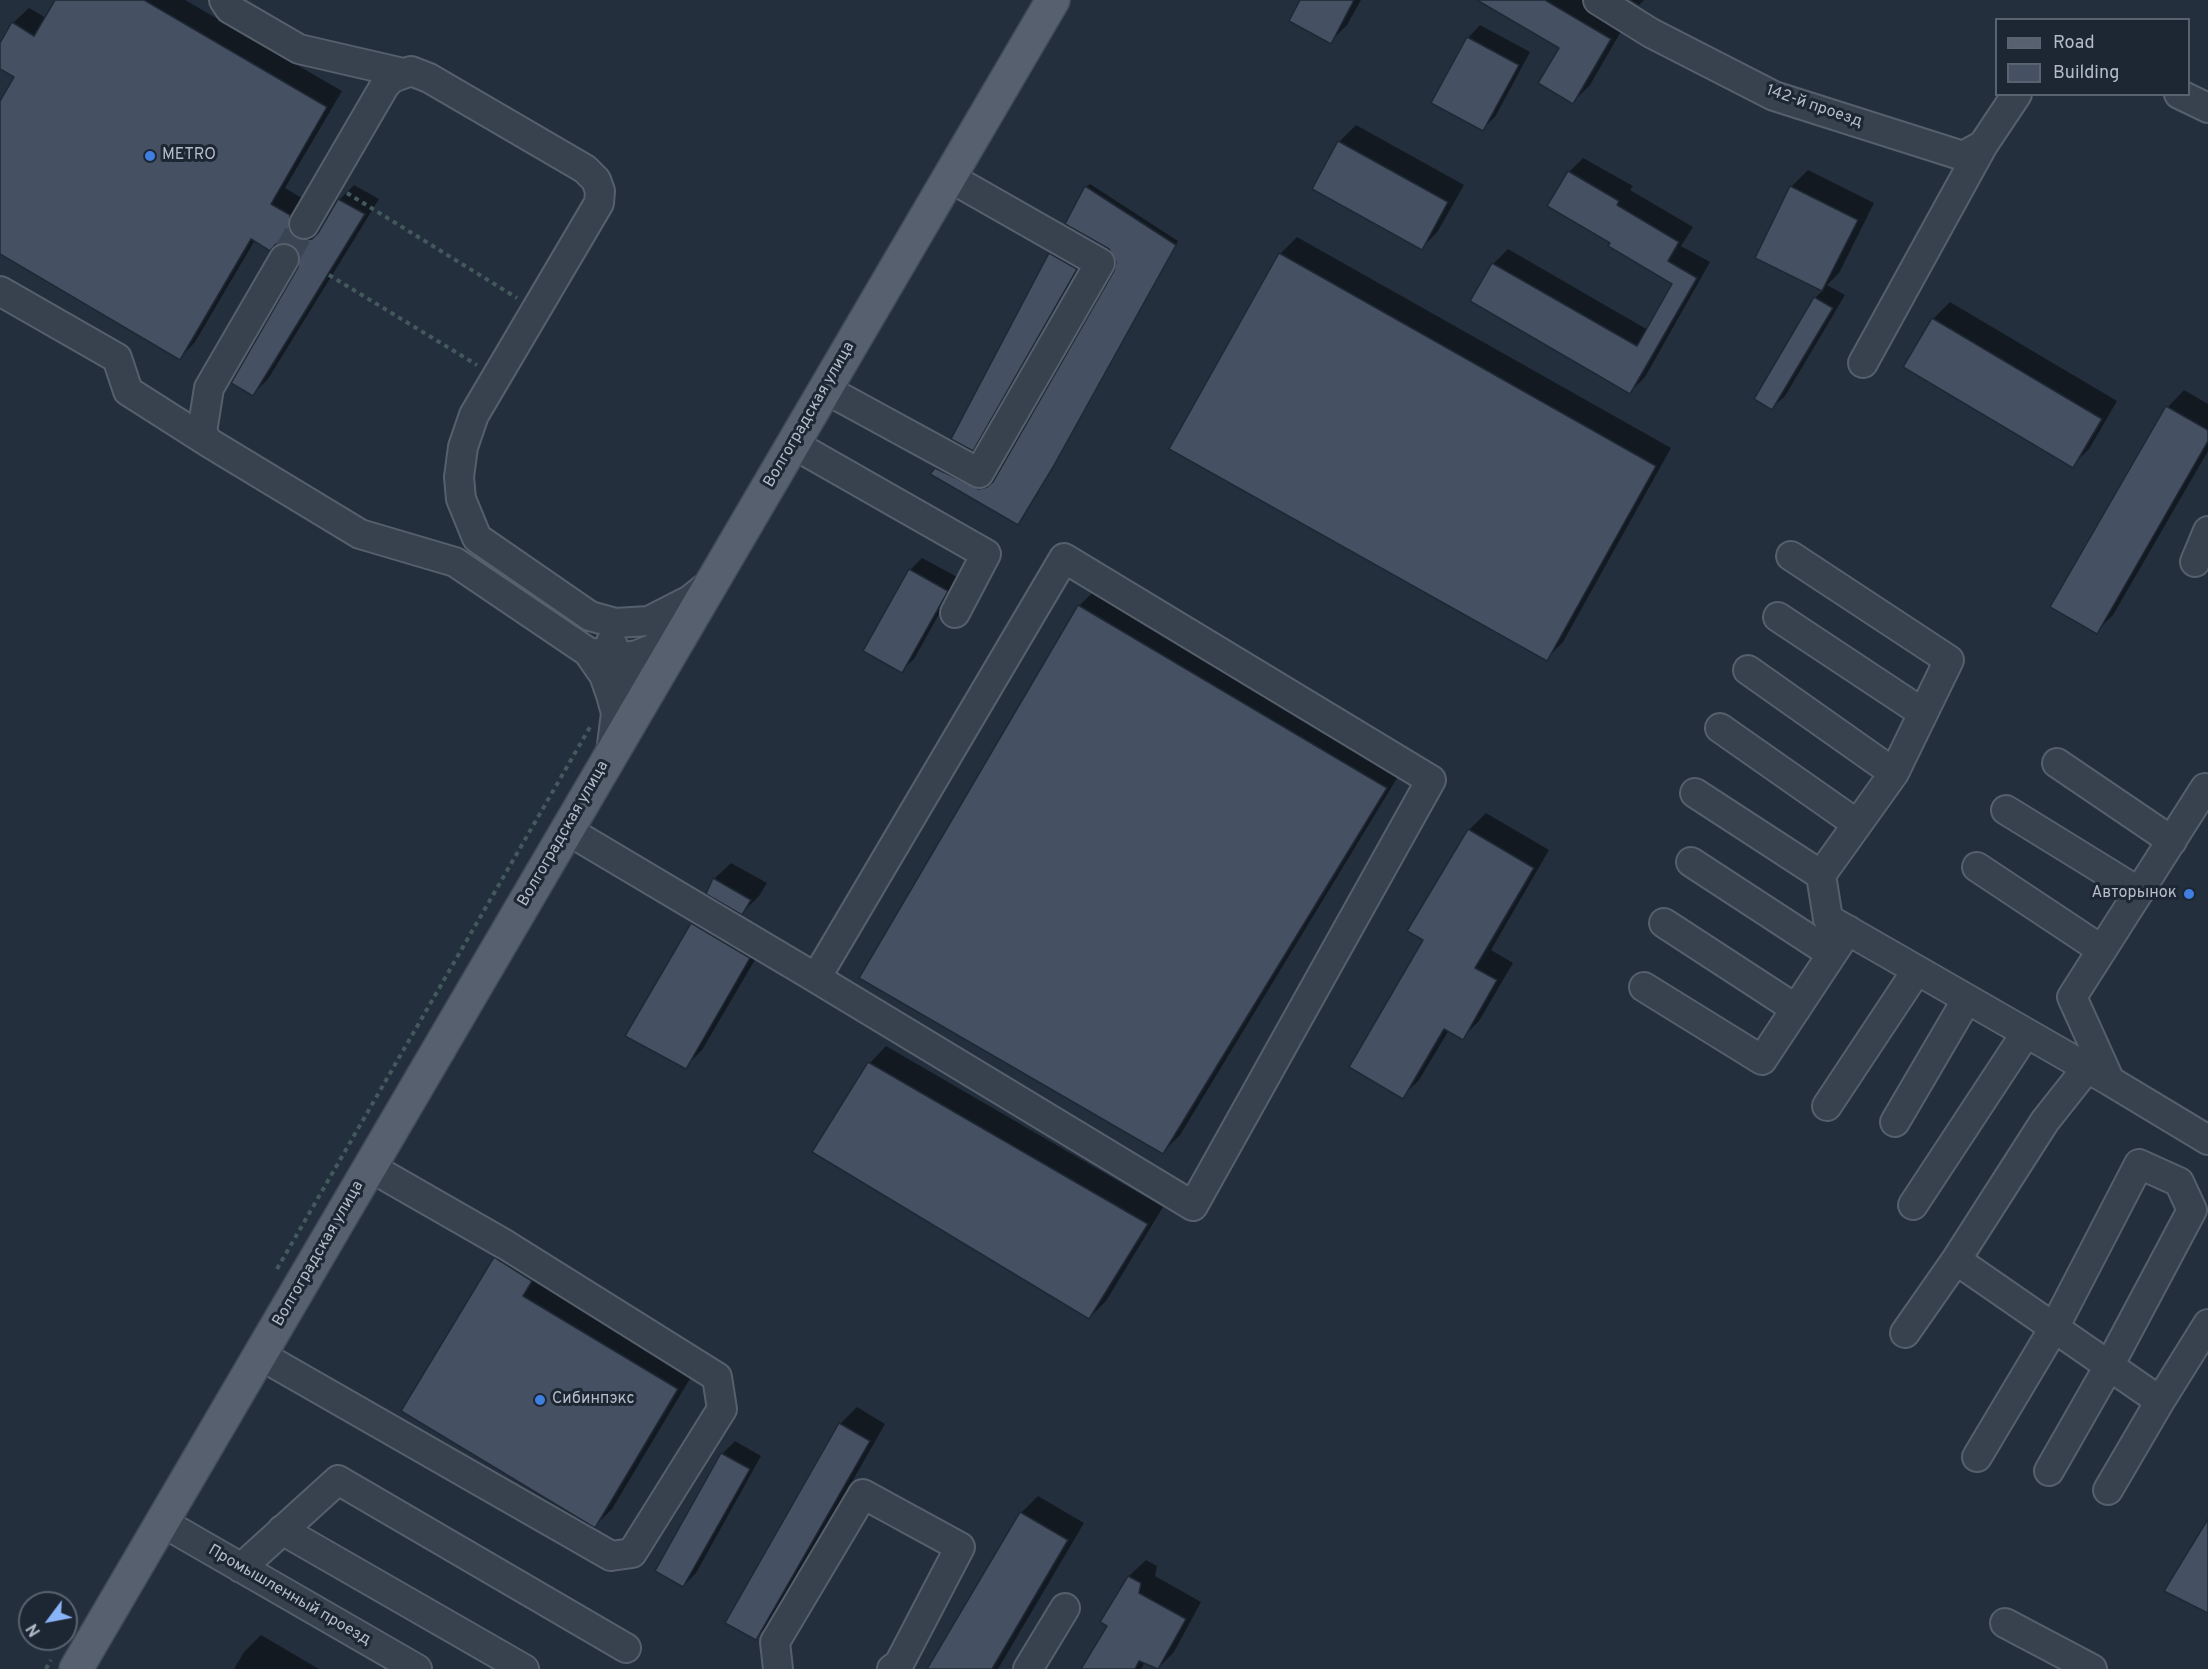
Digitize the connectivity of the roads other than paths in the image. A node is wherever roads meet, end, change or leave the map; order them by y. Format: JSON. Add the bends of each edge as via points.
{"nodes":[{"id":1,"x":224,"y":0,"type":"edge"},
{"id":2,"x":1053,"y":0,"type":"edge"},
{"id":3,"x":1598,"y":0,"type":"edge"},
{"id":4,"x":403,"y":73,"type":"junction"},
{"id":5,"x":2016,"y":96,"type":"edge"},
{"id":6,"x":2183,"y":96,"type":"edge"},
{"id":7,"x":2208,"y":108,"type":"edge"},
{"id":8,"x":1983,"y":145,"type":"junction"},
{"id":9,"x":949,"y":177,"type":"junction"},
{"id":10,"x":304,"y":224,"type":"tunnel mouth"},
{"id":11,"x":284,"y":259,"type":"tunnel mouth"},
{"id":12,"x":0,"y":291,"type":"edge"},
{"id":13,"x":1863,"y":363,"type":"dead end"},
{"id":14,"x":825,"y":389,"type":"junction"},
{"id":15,"x":208,"y":442,"type":"junction"},
{"id":16,"x":793,"y":444,"type":"junction"},
{"id":17,"x":2208,"y":531,"type":"edge"},
{"id":18,"x":1791,"y":556,"type":"dead end"},
{"id":19,"x":2195,"y":562,"type":"dead end"},
{"id":20,"x":711,"y":583,"type":"junction"},
{"id":21,"x":955,"y":613,"type":"dead end"},
{"id":22,"x":693,"y":615,"type":"junction"},
{"id":23,"x":590,"y":616,"type":"junction"},
{"id":24,"x":1778,"y":617,"type":"dead end"},
{"id":25,"x":588,"y":652,"type":"junction"},
{"id":26,"x":619,"y":658,"type":"junction"},
{"id":27,"x":1748,"y":670,"type":"dead end"},
{"id":28,"x":635,"y":713,"type":"junction"},
{"id":29,"x":1923,"y":713,"type":"junction"},
{"id":30,"x":1720,"y":728,"type":"dead end"},
{"id":31,"x":610,"y":756,"type":"junction"},
{"id":32,"x":2057,"y":762,"type":"dead end"},
{"id":33,"x":1894,"y":772,"type":"junction"},
{"id":34,"x":2205,"y":788,"type":"dead end"},
{"id":35,"x":1695,"y":793,"type":"dead end"},
{"id":36,"x":2006,"y":810,"type":"dead end"},
{"id":37,"x":1857,"y":824,"type":"junction"},
{"id":38,"x":567,"y":830,"type":"junction"},
{"id":39,"x":2172,"y":841,"type":"junction"},
{"id":40,"x":1691,"y":862,"type":"dead end"},
{"id":41,"x":1977,"y":867,"type":"dead end"},
{"id":42,"x":1821,"y":875,"type":"junction"},
{"id":43,"x":2139,"y":892,"type":"junction"},
{"id":44,"x":1664,"y":923,"type":"dead end"},
{"id":45,"x":1848,"y":930,"type":"junction"},
{"id":46,"x":2102,"y":950,"type":"junction"},
{"id":47,"x":1832,"y":954,"type":"junction"},
{"id":48,"x":1917,"y":970,"type":"junction"},
{"id":49,"x":816,"y":978,"type":"junction"},
{"id":50,"x":1644,"y":987,"type":"dead end"},
{"id":51,"x":1967,"y":999,"type":"junction"},
{"id":52,"x":1796,"y":1009,"type":"junction"},
{"id":53,"x":2026,"y":1033,"type":"junction"},
{"id":54,"x":2098,"y":1075,"type":"junction"},
{"id":55,"x":1827,"y":1106,"type":"dead end"},
{"id":56,"x":1895,"y":1122,"type":"dead end"},
{"id":57,"x":2208,"y":1140,"type":"edge"},
{"id":58,"x":370,"y":1167,"type":"junction"},
{"id":59,"x":1913,"y":1205,"type":"dead end"},
{"id":60,"x":1956,"y":1260,"type":"junction"},
{"id":61,"x":2208,"y":1324,"type":"edge"},
{"id":62,"x":2054,"y":1328,"type":"junction"},
{"id":63,"x":1905,"y":1333,"type":"dead end"},
{"id":64,"x":260,"y":1355,"type":"junction"},
{"id":65,"x":2109,"y":1366,"type":"junction"},
{"id":66,"x":2160,"y":1401,"type":"junction"},
{"id":67,"x":1977,"y":1457,"type":"dead end"},
{"id":68,"x":2049,"y":1471,"type":"dead end"},
{"id":69,"x":2108,"y":1490,"type":"dead end"},
{"id":70,"x":162,"y":1522,"type":"junction"},
{"id":71,"x":282,"y":1530,"type":"junction"},
{"id":72,"x":241,"y":1568,"type":"junction"},
{"id":73,"x":1065,"y":1608,"type":"dead end"},
{"id":74,"x":2006,"y":1623,"type":"dead end"},
{"id":75,"x":626,"y":1648,"type":"dead end"},
{"id":76,"x":76,"y":1669,"type":"edge"},
{"id":77,"x":417,"y":1669,"type":"edge"},
{"id":78,"x":524,"y":1669,"type":"edge"},
{"id":79,"x":778,"y":1669,"type":"edge"},
{"id":80,"x":892,"y":1669,"type":"edge"},
{"id":81,"x":1028,"y":1669,"type":"edge"},
{"id":82,"x":2092,"y":1669,"type":"edge"}],
"edges":[{"from":1,"to":4,"type":"lane","via":[[230,9],[299,49]]},
{"from":2,"to":9,"type":"main road","name":"Волгоградская улица"},
{"from":3,"to":8,"type":"lane","name":"142-й проезд","via":[[1652,33],[1774,96],[1963,156]]},
{"from":4,"to":10,"type":"lane","via":[[385,85]]},
{"from":4,"to":23,"type":"lane","via":[[411,71],[429,78],[585,169],[600,191],[600,203],[474,416],[463,447],[459,477],[461,500],[477,538]]},
{"from":5,"to":8,"type":"lane"},
{"from":6,"to":7,"type":"lane"},
{"from":8,"to":13,"type":"lane"},
{"from":9,"to":14,"type":"main road","name":"Волгоградская улица"},
{"from":9,"to":14,"type":"lane","via":[[1100,263],[979,473]]},
{"from":11,"to":15,"type":"lane","via":[[209,387],[202,422]]},
{"from":12,"to":15,"type":"lane","via":[[117,358],[128,391]]},
{"from":14,"to":16,"type":"main road","name":"Волгоградская улица"},
{"from":15,"to":25,"type":"lane","via":[[360,534],[455,562]]},
{"from":16,"to":20,"type":"main road","name":"Волгоградская улица"},
{"from":16,"to":21,"type":"lane","via":[[986,554]]},
{"from":17,"to":19,"type":"lane"},
{"from":18,"to":29,"type":"lane","via":[[1949,660]]},
{"from":20,"to":22,"type":"main road","name":"Волгоградская улица"},
{"from":20,"to":23,"type":"lane","via":[[690,600],[649,621],[615,623]]},
{"from":22,"to":26,"type":"lane","via":[[671,638],[652,650]]},
{"from":22,"to":28,"type":"main road","name":"Волгоградская улица"},
{"from":23,"to":26,"type":"lane","via":[[609,637]]},
{"from":24,"to":29,"type":"lane"},
{"from":25,"to":26,"type":"lane"},
{"from":25,"to":31,"type":"lane","via":[[603,675],[616,713]]},
{"from":26,"to":28,"type":"lane","via":[[629,676]]},
{"from":27,"to":33,"type":"lane"},
{"from":28,"to":31,"type":"main road","name":"Волгоградская улица"},
{"from":29,"to":33,"type":"lane"},
{"from":30,"to":37,"type":"lane"},
{"from":31,"to":38,"type":"main road","name":"Волгоградская улица"},
{"from":32,"to":39,"type":"lane"},
{"from":33,"to":37,"type":"lane"},
{"from":34,"to":39,"type":"lane"},
{"from":35,"to":42,"type":"lane"},
{"from":36,"to":43,"type":"lane"},
{"from":37,"to":42,"type":"lane"},
{"from":38,"to":49,"type":"lane"},
{"from":38,"to":58,"type":"main road","name":"Волгоградская улица"},
{"from":39,"to":43,"type":"lane"},
{"from":40,"to":47,"type":"lane"},
{"from":41,"to":46,"type":"lane"},
{"from":42,"to":45,"type":"lane","via":[[1828,919]]},
{"from":43,"to":46,"type":"lane"},
{"from":44,"to":52,"type":"lane"},
{"from":45,"to":47,"type":"lane"},
{"from":45,"to":48,"type":"lane"},
{"from":46,"to":54,"type":"lane","via":[[2072,997]]},
{"from":47,"to":52,"type":"lane"},
{"from":48,"to":51,"type":"lane"},
{"from":48,"to":55,"type":"lane"},
{"from":49,"to":49,"type":"lane","via":[[1064,558],[1431,780],[1193,1206]]},
{"from":50,"to":52,"type":"lane","via":[[1762,1060]]},
{"from":51,"to":53,"type":"lane"},
{"from":51,"to":56,"type":"lane"},
{"from":53,"to":54,"type":"lane"},
{"from":53,"to":59,"type":"lane"},
{"from":54,"to":57,"type":"lane"},
{"from":54,"to":60,"type":"lane","via":[[2045,1120]]},
{"from":58,"to":64,"type":"main road","name":"Волгоградская улица"},
{"from":58,"to":64,"type":"lane","via":[[506,1245],[717,1377],[722,1409],[632,1553],[611,1556]]},
{"from":60,"to":62,"type":"lane"},
{"from":60,"to":63,"type":"lane"},
{"from":61,"to":66,"type":"lane"},
{"from":62,"to":65,"type":"lane"},
{"from":62,"to":65,"type":"lane","via":[[2139,1164],[2179,1182],[2192,1210]]},
{"from":62,"to":67,"type":"lane"},
{"from":64,"to":70,"type":"main road","name":"Волгоградская улица"},
{"from":65,"to":66,"type":"lane"},
{"from":65,"to":68,"type":"lane"},
{"from":66,"to":69,"type":"lane"},
{"from":70,"to":72,"type":"lane","name":"Промышленный проезд"},
{"from":70,"to":76,"type":"main road","name":"Волгоградская улица"},
{"from":71,"to":72,"type":"lane"},
{"from":71,"to":75,"type":"lane","via":[[338,1480]]},
{"from":71,"to":78,"type":"lane"},
{"from":72,"to":77,"type":"lane","name":"Промышленный проезд"},
{"from":73,"to":81,"type":"lane"},
{"from":74,"to":82,"type":"lane"},
{"from":79,"to":80,"type":"lane","via":[[774,1642],[863,1494],[960,1547],[899,1664]]}]}
